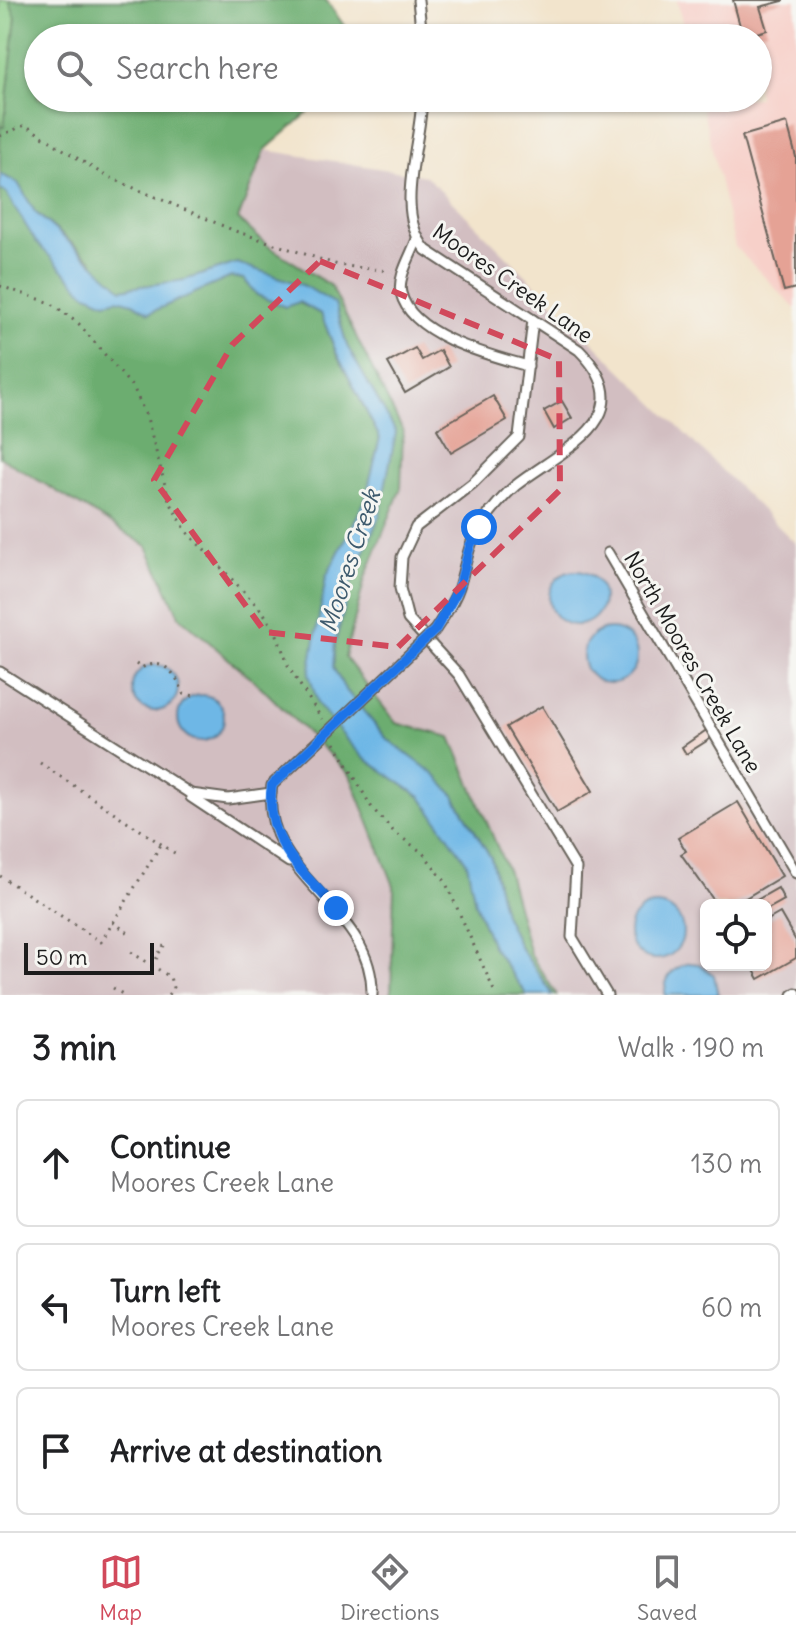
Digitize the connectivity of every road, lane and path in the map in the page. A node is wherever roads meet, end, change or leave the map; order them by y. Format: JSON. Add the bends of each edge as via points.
{"nodes":[{"id":1,"x":418,"y":0,"type":"edge"},
{"id":2,"x":421,"y":24,"type":"edge"},
{"id":3,"x":420,"y":112,"type":"edge"},
{"id":4,"x":0,"y":136,"type":"edge"},
{"id":5,"x":417,"y":239,"type":"junction"},
{"id":6,"x":405,"y":273,"type":"junction"},
{"id":7,"x":0,"y":286,"type":"edge"},
{"id":8,"x":533,"y":320,"type":"junction"},
{"id":9,"x":528,"y":366,"type":"junction"},
{"id":10,"x":608,"y":553,"type":"dead end"},
{"id":11,"x":136,"y":664,"type":"dead end"},
{"id":12,"x":0,"y":672,"type":"edge"},
{"id":13,"x":195,"y":696,"type":"dead end"},
{"id":14,"x":323,"y":720,"type":"dead end"},
{"id":15,"x":330,"y":733,"type":"dead end"},
{"id":16,"x":40,"y":763,"type":"dead end"},
{"id":17,"x":179,"y":789,"type":"junction"},
{"id":18,"x":271,"y":793,"type":"junction"},
{"id":19,"x":162,"y":843,"type":"junction"},
{"id":20,"x":176,"y":854,"type":"dead end"},
{"id":21,"x":298,"y":868,"type":"junction"},
{"id":22,"x":796,"y":873,"type":"edge"},
{"id":23,"x":0,"y":876,"type":"edge"},
{"id":24,"x":113,"y":922,"type":"junction"},
{"id":25,"x":130,"y":934,"type":"dead end"},
{"id":26,"x":131,"y":952,"type":"dead end"},
{"id":27,"x":113,"y":988,"type":"dead end"},
{"id":28,"x":124,"y":995,"type":"edge"},
{"id":29,"x":168,"y":995,"type":"edge"},
{"id":30,"x":372,"y":995,"type":"edge"},
{"id":31,"x":496,"y":995,"type":"edge"},
{"id":32,"x":607,"y":995,"type":"edge"}],
"edges":[{"from":1,"to":2,"type":"lane"},
{"from":3,"to":5,"type":"lane","name":"Moores Creek Lane","via":[[409,212]]},
{"from":4,"to":6,"type":"path","via":[[25,125],[104,175],[235,231],[338,265]]},
{"from":5,"to":6,"type":"lane"},
{"from":5,"to":8,"type":"lane","name":"Moores Creek Lane"},
{"from":6,"to":9,"type":"lane","via":[[401,294],[431,329],[464,349]]},
{"from":7,"to":14,"type":"path","via":[[51,303],[79,324],[134,389],[169,500],[186,531],[263,612],[289,668]]},
{"from":8,"to":9,"type":"lane"},
{"from":8,"to":18,"type":"lane","name":"Moores Creek Lane","bridge":true,"via":[[588,359],[602,388],[600,415],[585,438],[498,502],[474,536],[459,588],[435,630],[277,777]]},
{"from":9,"to":32,"type":"lane","via":[[519,437],[492,467],[416,527],[402,557],[400,588],[408,619],[459,675],[576,868],[572,937]]},
{"from":10,"to":22,"type":"lane","name":"North Moores Creek Lane"},
{"from":11,"to":13,"type":"path","via":[[167,668],[184,694]]},
{"from":12,"to":17,"type":"lane"},
{"from":15,"to":31,"type":"path","via":[[372,808],[423,853],[445,881]]},
{"from":16,"to":19,"type":"path"},
{"from":17,"to":18,"type":"lane","via":[[208,799]]},
{"from":17,"to":21,"type":"lane"},
{"from":18,"to":21,"type":"lane","via":[[277,839]]},
{"from":19,"to":20,"type":"path"},
{"from":19,"to":24,"type":"path"},
{"from":21,"to":30,"type":"lane","via":[[350,925],[370,969]]},
{"from":23,"to":24,"type":"path","via":[[101,942]]},
{"from":24,"to":25,"type":"path"},
{"from":26,"to":29,"type":"path","via":[[158,954],[173,988]]},
{"from":27,"to":28,"type":"path"}]}
